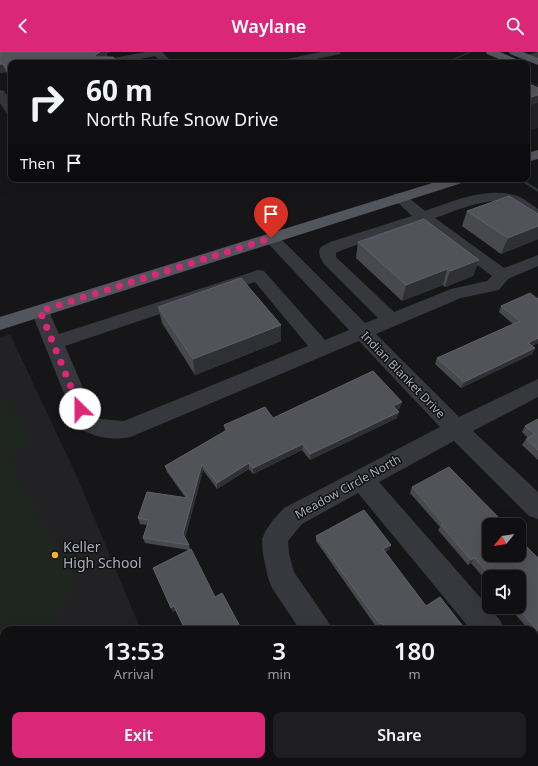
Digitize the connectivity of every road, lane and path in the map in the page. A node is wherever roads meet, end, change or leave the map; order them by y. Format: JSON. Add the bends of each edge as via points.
{"nodes":[{"id":1,"x":336,"y":52,"type":"edge"},
{"id":2,"x":491,"y":52,"type":"edge"},
{"id":3,"x":514,"y":52,"type":"edge"},
{"id":4,"x":119,"y":60,"type":"edge"},
{"id":5,"x":165,"y":60,"type":"edge"},
{"id":6,"x":297,"y":60,"type":"edge"},
{"id":7,"x":510,"y":60,"type":"edge"},
{"id":8,"x":524,"y":60,"type":"edge"},
{"id":9,"x":530,"y":65,"type":"edge"},
{"id":10,"x":538,"y":72,"type":"edge"},
{"id":11,"x":1,"y":87,"type":"edge"},
{"id":12,"x":8,"y":104,"type":"edge"},
{"id":13,"x":420,"y":182,"type":"edge"},
{"id":14,"x":450,"y":182,"type":"edge"},
{"id":15,"x":399,"y":197,"type":"junction"},
{"id":16,"x":354,"y":211,"type":"junction"},
{"id":17,"x":423,"y":216,"type":"junction"},
{"id":18,"x":538,"y":216,"type":"edge"},
{"id":19,"x":271,"y":238,"type":"junction"},
{"id":20,"x":538,"y":260,"type":"edge"},
{"id":21,"x":502,"y":275,"type":"junction"},
{"id":22,"x":40,"y":311,"type":"junction"},
{"id":23,"x":390,"y":319,"type":"junction"},
{"id":24,"x":0,"y":324,"type":"edge"},
{"id":25,"x":361,"y":332,"type":"junction"},
{"id":26,"x":53,"y":343,"type":"junction"},
{"id":27,"x":320,"y":348,"type":"junction"},
{"id":28,"x":538,"y":388,"type":"edge"},
{"id":29,"x":456,"y":429,"type":"junction"},
{"id":30,"x":361,"y":479,"type":"junction"},
{"id":31,"x":538,"y":508,"type":"edge"},
{"id":32,"x":314,"y":626,"type":"edge"},
{"id":33,"x":487,"y":626,"type":"edge"}],
"edges":[{"from":1,"to":6,"type":"street"},
{"from":2,"to":7,"type":"main road"},
{"from":3,"to":8,"type":"main road"},
{"from":4,"to":5,"type":"street","via":[[157,53]]},
{"from":9,"to":10,"type":"main road"},
{"from":11,"to":12,"type":"street"},
{"from":13,"to":16,"type":"main road"},
{"from":14,"to":15,"type":"main road"},
{"from":15,"to":16,"type":"main road"},
{"from":15,"to":17,"type":"street"},
{"from":16,"to":19,"type":"main road"},
{"from":17,"to":18,"type":"street","via":[[488,197],[501,196],[514,200]]},
{"from":17,"to":21,"type":"street"},
{"from":17,"to":23,"type":"street","via":[[336,246],[327,252],[330,260]]},
{"from":19,"to":22,"type":"main road"},
{"from":19,"to":25,"type":"street","name":"Indian Blanket Drive"},
{"from":20,"to":21,"type":"street"},
{"from":21,"to":23,"type":"street","via":[[493,286],[458,292]]},
{"from":22,"to":24,"type":"main road"},
{"from":22,"to":26,"type":"street"},
{"from":23,"to":25,"type":"street"},
{"from":25,"to":27,"type":"street"},
{"from":25,"to":29,"type":"street","name":"Indian Blanket Drive"},
{"from":26,"to":27,"type":"street","via":[[258,275]]},
{"from":26,"to":27,"type":"street","via":[[86,422],[97,428],[125,430]]},
{"from":28,"to":29,"type":"street","name":"Meadow Circle North"},
{"from":29,"to":30,"type":"street","name":"Meadow Circle North"},
{"from":29,"to":31,"type":"street","name":"Indian Blanket Drive"},
{"from":30,"to":32,"type":"street","name":"Meadow Circle North","via":[[293,516],[275,539],[282,578]]},
{"from":30,"to":33,"type":"street"}]}
